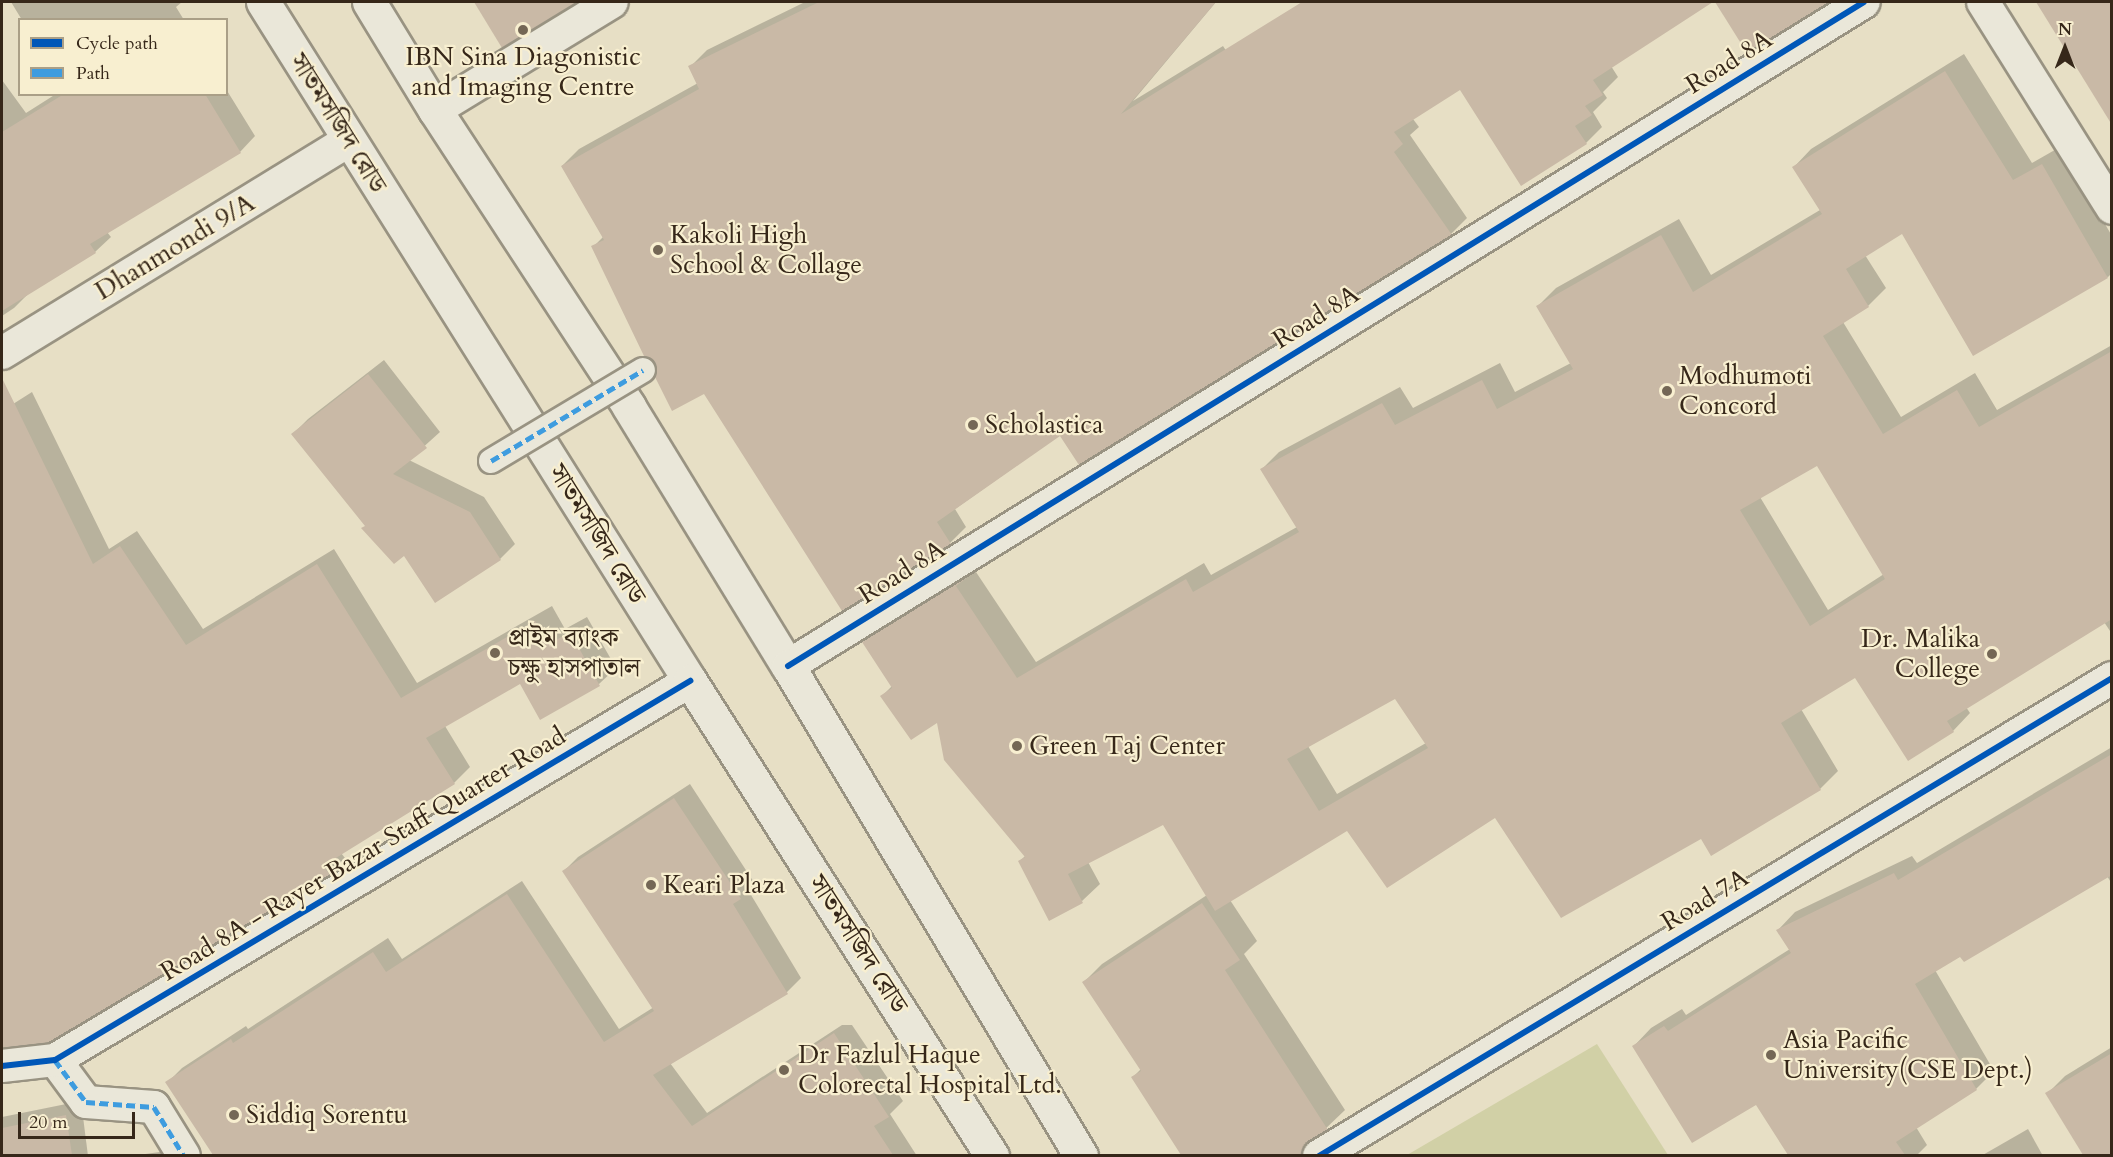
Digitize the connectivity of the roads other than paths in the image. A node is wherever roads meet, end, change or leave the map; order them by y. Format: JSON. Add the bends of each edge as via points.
{"nodes":[{"id":1,"x":263,"y":2,"type":"edge"},
{"id":2,"x":369,"y":2,"type":"edge"},
{"id":3,"x":612,"y":2,"type":"edge"},
{"id":4,"x":1864,"y":2,"type":"edge"},
{"id":5,"x":1983,"y":2,"type":"edge"},
{"id":6,"x":435,"y":110,"type":"junction"},
{"id":7,"x":348,"y":141,"type":"junction"},
{"id":8,"x":2112,"y":208,"type":"edge"},
{"id":9,"x":2,"y":353,"type":"edge"},
{"id":10,"x":643,"y":370,"type":"dead end"},
{"id":11,"x":491,"y":461,"type":"dead end"},
{"id":12,"x":788,"y":666,"type":"junction"},
{"id":13,"x":2112,"y":678,"type":"edge"},
{"id":14,"x":690,"y":681,"type":"junction"},
{"id":15,"x":55,"y":1060,"type":"junction"},
{"id":16,"x":2,"y":1066,"type":"edge"},
{"id":17,"x":184,"y":1155,"type":"edge"},
{"id":18,"x":992,"y":1155,"type":"edge"},
{"id":19,"x":1081,"y":1155,"type":"edge"},
{"id":20,"x":1319,"y":1155,"type":"edge"}],
"edges":[{"from":1,"to":7,"type":"main road","name":"সাতমসজিদ রোড"},
{"from":2,"to":6,"type":"main road"},
{"from":3,"to":6,"type":"street"},
{"from":4,"to":12,"type":"street","name":"Road 8A"},
{"from":5,"to":8,"type":"street"},
{"from":6,"to":12,"type":"main road","via":[[629,407]]},
{"from":7,"to":9,"type":"street","name":"Dhanmondi 9/A"},
{"from":7,"to":14,"type":"main road","name":"সাতমসজিদ রোড"},
{"from":10,"to":11,"type":"street","bridge":true},
{"from":12,"to":19,"type":"main road"},
{"from":13,"to":20,"type":"street","name":"Road 7A"},
{"from":14,"to":15,"type":"street","name":"Road 8A - Rayer Bazar Staff Quarter Road"},
{"from":14,"to":18,"type":"main road","name":"সাতমসজিদ রোড"},
{"from":15,"to":16,"type":"street"},
{"from":15,"to":17,"type":"street","via":[[86,1102],[154,1107]]}]}
